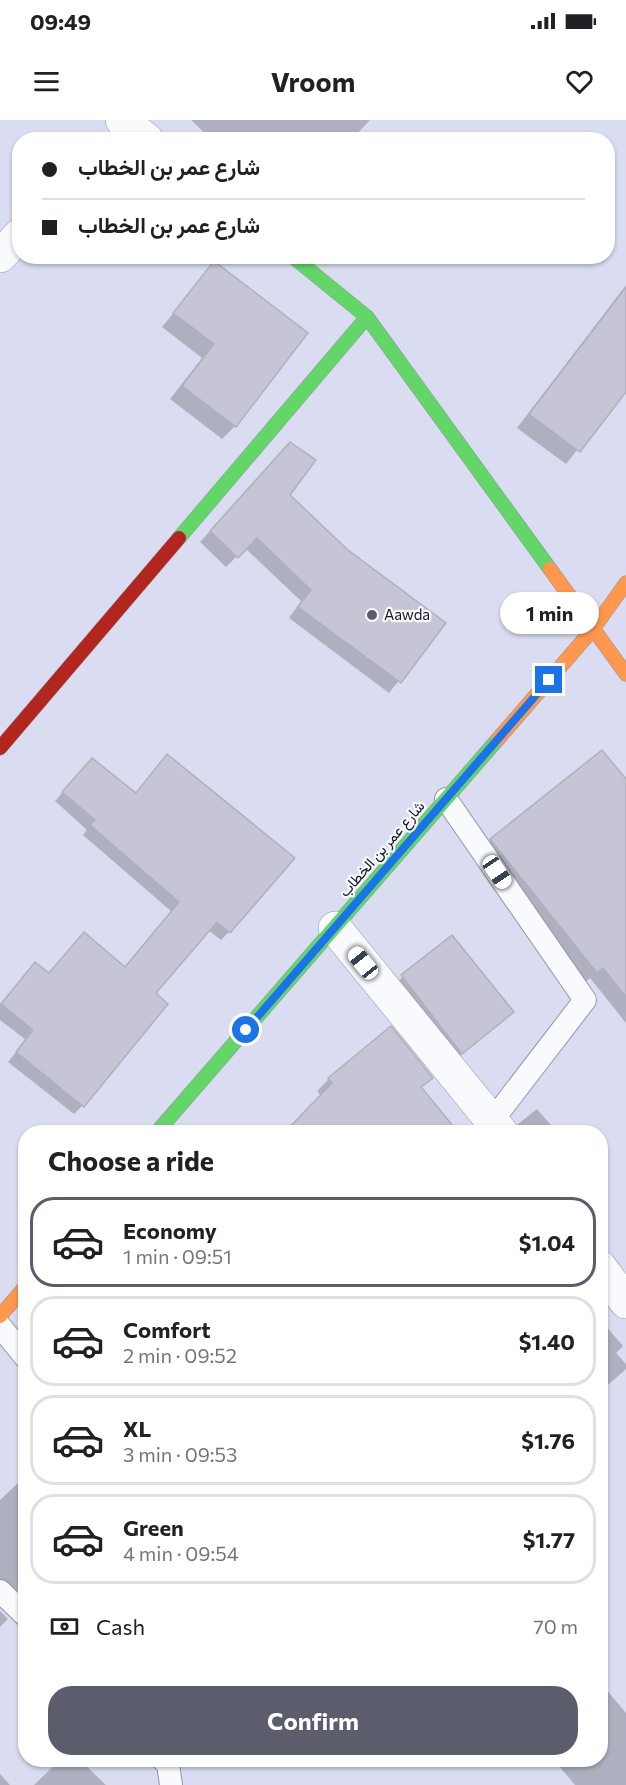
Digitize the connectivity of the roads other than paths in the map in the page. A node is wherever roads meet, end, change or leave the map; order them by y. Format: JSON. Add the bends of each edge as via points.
{"nodes":[{"id":1,"x":12,"y":243,"type":"edge"},
{"id":2,"x":0,"y":256,"type":"edge"},
{"id":3,"x":302,"y":264,"type":"edge"},
{"id":4,"x":367,"y":317,"type":"junction"},
{"id":5,"x":626,"y":583,"type":"edge"},
{"id":6,"x":593,"y":629,"type":"junction"},
{"id":7,"x":626,"y":674,"type":"edge"},
{"id":8,"x":0,"y":748,"type":"edge"},
{"id":9,"x":447,"y":799,"type":"junction"},
{"id":10,"x":335,"y":928,"type":"junction"},
{"id":11,"x":163,"y":1125,"type":"edge"},
{"id":12,"x":494,"y":1125,"type":"edge"},
{"id":13,"x":497,"y":1125,"type":"edge"},
{"id":14,"x":608,"y":1278,"type":"edge"},
{"id":15,"x":18,"y":1295,"type":"edge"},
{"id":16,"x":626,"y":1302,"type":"edge"},
{"id":17,"x":0,"y":1316,"type":"edge"},
{"id":18,"x":0,"y":1326,"type":"edge"},
{"id":19,"x":18,"y":1348,"type":"edge"},
{"id":20,"x":0,"y":1591,"type":"edge"},
{"id":21,"x":18,"y":1609,"type":"edge"},
{"id":22,"x":168,"y":1767,"type":"edge"},
{"id":23,"x":171,"y":1785,"type":"edge"}],
"edges":[{"from":1,"to":2,"type":"street"},
{"from":3,"to":4,"type":"street"},
{"from":4,"to":6,"type":"street"},
{"from":4,"to":8,"type":"street"},
{"from":5,"to":6,"type":"street","name":"شارع عمر بن الخطاب"},
{"from":6,"to":7,"type":"street"},
{"from":6,"to":9,"type":"street","name":"شارع عمر بن الخطاب"},
{"from":9,"to":10,"type":"street","name":"شارع عمر بن الخطاب"},
{"from":9,"to":13,"type":"lane","via":[[585,1000]]},
{"from":10,"to":11,"type":"street","name":"شارع عمر بن الخطاب"},
{"from":10,"to":12,"type":"street"},
{"from":14,"to":16,"type":"street"},
{"from":15,"to":17,"type":"street"},
{"from":18,"to":19,"type":"lane"},
{"from":20,"to":21,"type":"lane"},
{"from":22,"to":23,"type":"lane"}]}
